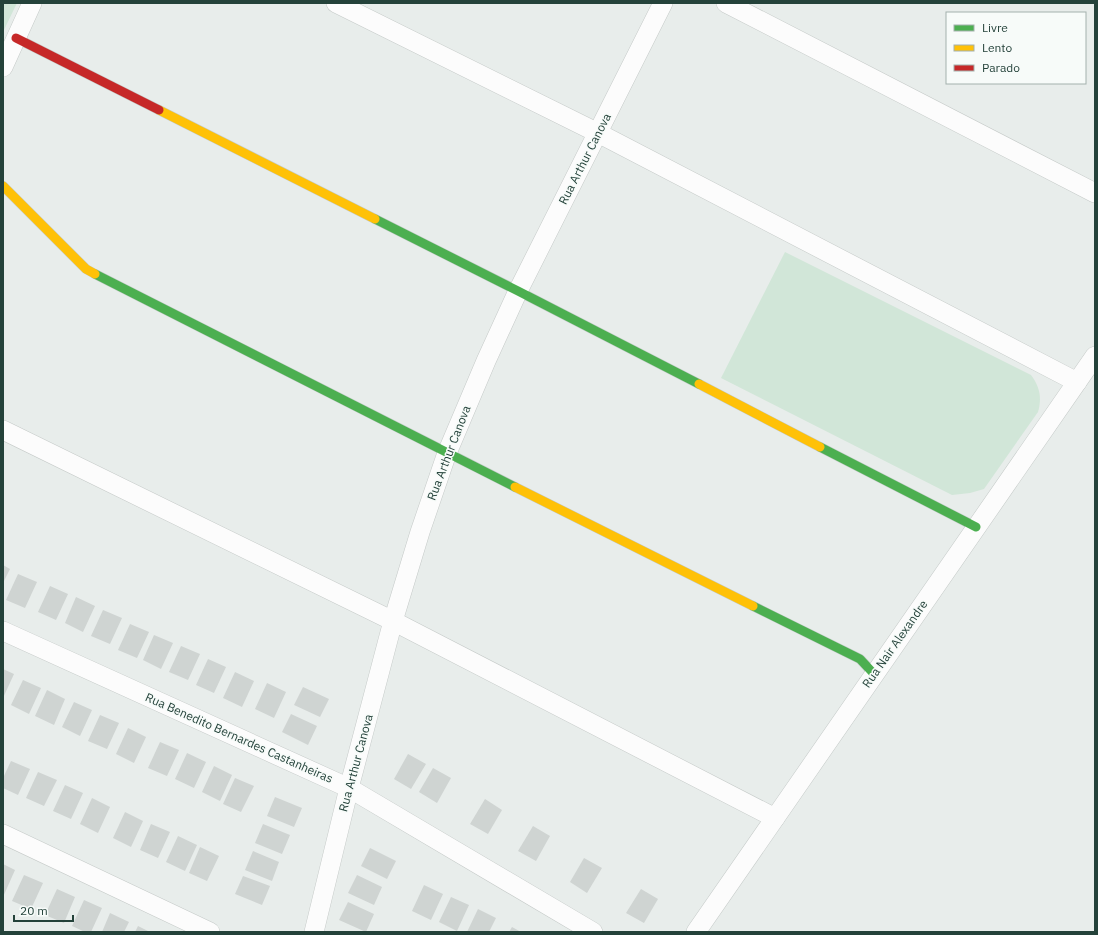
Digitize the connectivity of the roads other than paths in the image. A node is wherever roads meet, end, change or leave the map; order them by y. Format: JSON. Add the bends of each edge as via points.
{"nodes":[{"id":1,"x":32,"y":3,"type":"edge"},
{"id":2,"x":336,"y":3,"type":"edge"},
{"id":3,"x":664,"y":3,"type":"edge"},
{"id":4,"x":726,"y":3,"type":"edge"},
{"id":5,"x":16,"y":38,"type":"junction"},
{"id":6,"x":3,"y":67,"type":"edge"},
{"id":7,"x":598,"y":133,"type":"junction"},
{"id":8,"x":3,"y":186,"type":"edge"},
{"id":9,"x":1095,"y":193,"type":"edge"},
{"id":10,"x":518,"y":291,"type":"junction"},
{"id":11,"x":1095,"y":356,"type":"edge"},
{"id":12,"x":1077,"y":382,"type":"junction"},
{"id":13,"x":3,"y":430,"type":"edge"},
{"id":14,"x":447,"y":453,"type":"junction"},
{"id":15,"x":976,"y":528,"type":"junction"},
{"id":16,"x":393,"y":621,"type":"junction"},
{"id":17,"x":3,"y":631,"type":"edge"},
{"id":18,"x":874,"y":674,"type":"junction"},
{"id":19,"x":349,"y":788,"type":"junction"},
{"id":20,"x":775,"y":818,"type":"junction"},
{"id":21,"x":3,"y":834,"type":"edge"},
{"id":22,"x":210,"y":932,"type":"edge"},
{"id":23,"x":314,"y":932,"type":"edge"},
{"id":24,"x":593,"y":932,"type":"edge"},
{"id":25,"x":696,"y":932,"type":"edge"}],
"edges":[{"from":1,"to":5,"type":"street"},
{"from":2,"to":7,"type":"street"},
{"from":3,"to":7,"type":"street","name":"Rua Arthur Canova"},
{"from":4,"to":9,"type":"street"},
{"from":5,"to":6,"type":"street"},
{"from":5,"to":10,"type":"street"},
{"from":7,"to":10,"type":"street","name":"Rua Arthur Canova"},
{"from":7,"to":12,"type":"street"},
{"from":8,"to":14,"type":"street","via":[[86,269]]},
{"from":10,"to":14,"type":"street","name":"Rua Arthur Canova"},
{"from":10,"to":15,"type":"street"},
{"from":11,"to":12,"type":"street","name":"Rua Nair Alexandre"},
{"from":12,"to":15,"type":"street","name":"Rua Nair Alexandre"},
{"from":13,"to":16,"type":"street"},
{"from":14,"to":16,"type":"street","name":"Rua Arthur Canova"},
{"from":14,"to":18,"type":"street","via":[[860,659]]},
{"from":15,"to":18,"type":"street","name":"Rua Nair Alexandre"},
{"from":16,"to":19,"type":"street","name":"Rua Arthur Canova"},
{"from":16,"to":20,"type":"street"},
{"from":17,"to":19,"type":"street","name":"Rua Benedito Bernardes Castanheiras"},
{"from":18,"to":20,"type":"street","name":"Rua Nair Alexandre"},
{"from":19,"to":23,"type":"street","name":"Rua Arthur Canova"},
{"from":19,"to":24,"type":"street","name":"Rua Benedito Bernardes Castanheiras"},
{"from":20,"to":25,"type":"street","name":"Rua Nair Alexandre"},
{"from":21,"to":22,"type":"street"}]}
